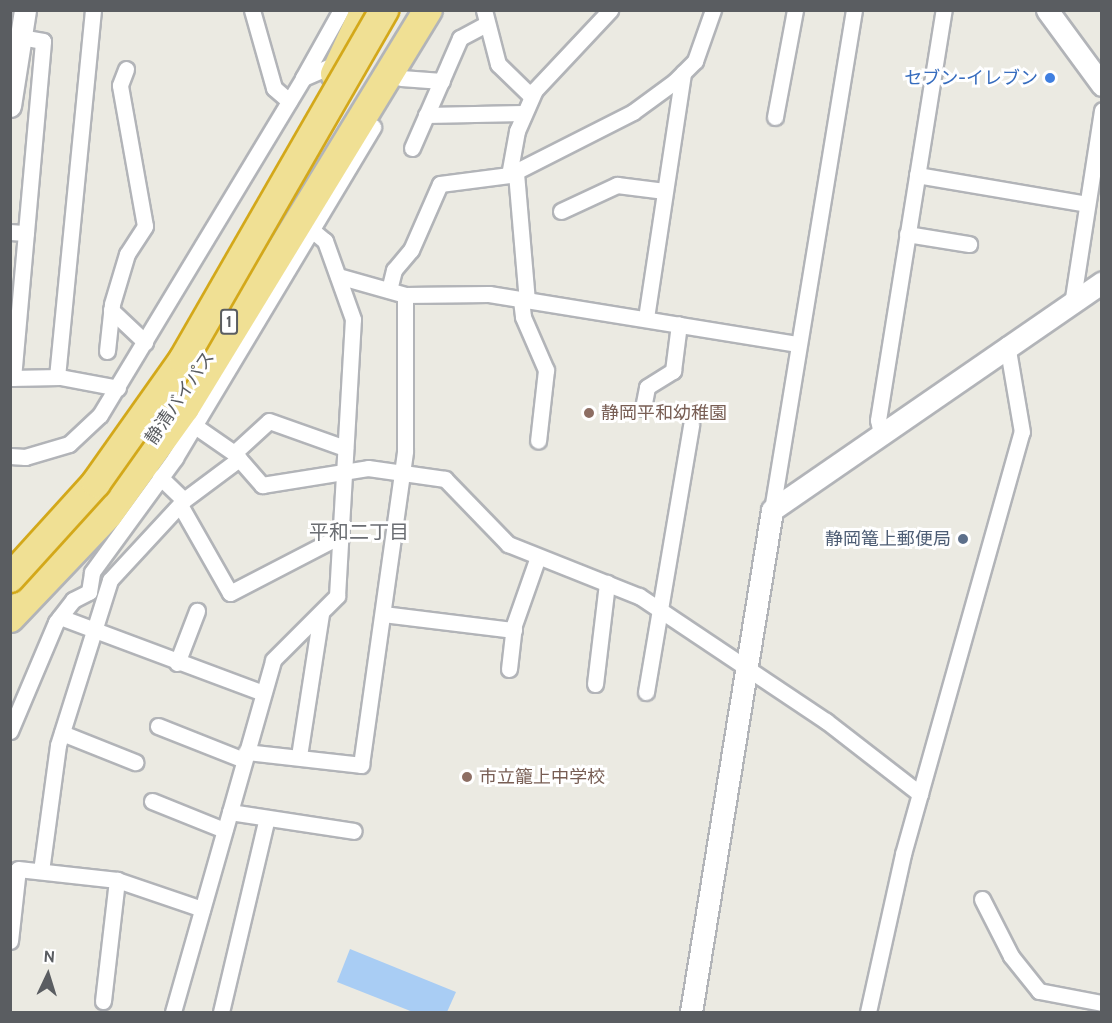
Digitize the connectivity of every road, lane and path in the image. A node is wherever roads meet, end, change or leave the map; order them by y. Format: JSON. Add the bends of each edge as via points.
{"nodes":[{"id":1,"x":25,"y":10,"type":"edge"},
{"id":2,"x":93,"y":10,"type":"edge"},
{"id":3,"x":252,"y":10,"type":"edge"},
{"id":4,"x":341,"y":10,"type":"edge"},
{"id":5,"x":364,"y":10,"type":"edge"},
{"id":6,"x":384,"y":10,"type":"edge"},
{"id":7,"x":408,"y":10,"type":"edge"},
{"id":8,"x":428,"y":10,"type":"edge"},
{"id":9,"x":434,"y":10,"type":"edge"},
{"id":10,"x":610,"y":10,"type":"edge"},
{"id":11,"x":713,"y":10,"type":"edge"},
{"id":12,"x":795,"y":10,"type":"edge"},
{"id":13,"x":854,"y":10,"type":"edge"},
{"id":14,"x":944,"y":10,"type":"edge"},
{"id":15,"x":1047,"y":10,"type":"edge"},
{"id":16,"x":485,"y":17,"type":"edge"},
{"id":17,"x":21,"y":37,"type":"junction"},
{"id":18,"x":340,"y":61,"type":"junction"},
{"id":19,"x":126,"y":69,"type":"dead end"},
{"id":20,"x":683,"y":73,"type":"junction"},
{"id":21,"x":303,"y":78,"type":"junction"},
{"id":22,"x":401,"y":78,"type":"junction"},
{"id":23,"x":442,"y":81,"type":"junction"},
{"id":24,"x":1101,"y":85,"type":"edge"},
{"id":25,"x":531,"y":96,"type":"junction"},
{"id":26,"x":289,"y":101,"type":"junction"},
{"id":27,"x":10,"y":106,"type":"edge"},
{"id":28,"x":1101,"y":110,"type":"edge"},
{"id":29,"x":523,"y":113,"type":"junction"},
{"id":30,"x":426,"y":115,"type":"junction"},
{"id":31,"x":775,"y":117,"type":"dead end"},
{"id":32,"x":411,"y":148,"type":"dead end"},
{"id":33,"x":513,"y":174,"type":"junction"},
{"id":34,"x":917,"y":175,"type":"junction"},
{"id":35,"x":665,"y":191,"type":"junction"},
{"id":36,"x":1087,"y":204,"type":"junction"},
{"id":37,"x":561,"y":212,"type":"dead end"},
{"id":38,"x":313,"y":231,"type":"junction"},
{"id":39,"x":18,"y":233,"type":"edge"},
{"id":40,"x":907,"y":234,"type":"junction"},
{"id":41,"x":969,"y":244,"type":"dead end"},
{"id":42,"x":338,"y":276,"type":"junction"},
{"id":43,"x":1101,"y":282,"type":"edge"},
{"id":44,"x":390,"y":290,"type":"junction"},
{"id":45,"x":405,"y":295,"type":"junction"},
{"id":46,"x":1073,"y":298,"type":"junction"},
{"id":47,"x":524,"y":301,"type":"junction"},
{"id":48,"x":111,"y":310,"type":"junction"},
{"id":49,"x":646,"y":318,"type":"junction"},
{"id":50,"x":679,"y":324,"type":"junction"},
{"id":51,"x":146,"y":342,"type":"junction"},
{"id":52,"x":798,"y":344,"type":"junction"},
{"id":53,"x":1007,"y":344,"type":"junction"},
{"id":54,"x":107,"y":351,"type":"dead end"},
{"id":55,"x":57,"y":377,"type":"junction"},
{"id":56,"x":12,"y":378,"type":"edge"},
{"id":57,"x":118,"y":388,"type":"junction"},
{"id":58,"x":643,"y":408,"type":"dead end"},
{"id":59,"x":691,"y":424,"type":"dead end"},
{"id":60,"x":195,"y":426,"type":"junction"},
{"id":61,"x":881,"y":433,"type":"junction"},
{"id":62,"x":538,"y":441,"type":"dead end"},
{"id":63,"x":345,"y":448,"type":"junction"},
{"id":64,"x":10,"y":456,"type":"edge"},
{"id":65,"x":237,"y":456,"type":"junction"},
{"id":66,"x":344,"y":469,"type":"junction"},
{"id":67,"x":402,"y":472,"type":"junction"},
{"id":68,"x":154,"y":474,"type":"junction"},
{"id":69,"x":182,"y":502,"type":"junction"},
{"id":70,"x":772,"y":510,"type":"junction"},
{"id":71,"x":338,"y":537,"type":"junction"},
{"id":72,"x":46,"y":550,"type":"junction"},
{"id":73,"x":10,"y":552,"type":"edge"},
{"id":74,"x":538,"y":557,"type":"junction"},
{"id":75,"x":10,"y":578,"type":"edge"},
{"id":76,"x":607,"y":583,"type":"junction"},
{"id":77,"x":10,"y":588,"type":"edge"},
{"id":78,"x":10,"y":607,"type":"edge"},
{"id":79,"x":658,"y":608,"type":"junction"},
{"id":80,"x":197,"y":611,"type":"dead end"},
{"id":81,"x":321,"y":614,"type":"junction"},
{"id":82,"x":383,"y":614,"type":"junction"},
{"id":83,"x":60,"y":617,"type":"junction"},
{"id":84,"x":10,"y":618,"type":"edge"},
{"id":85,"x":514,"y":630,"type":"junction"},
{"id":86,"x":98,"y":632,"type":"junction"},
{"id":87,"x":177,"y":663,"type":"junction"},
{"id":88,"x":509,"y":669,"type":"dead end"},
{"id":89,"x":749,"y":669,"type":"junction"},
{"id":90,"x":595,"y":684,"type":"dead end"},
{"id":91,"x":646,"y":692,"type":"dead end"},
{"id":92,"x":263,"y":693,"type":"junction"},
{"id":93,"x":158,"y":726,"type":"dead end"},
{"id":94,"x":10,"y":731,"type":"edge"},
{"id":95,"x":62,"y":733,"type":"junction"},
{"id":96,"x":245,"y":756,"type":"junction"},
{"id":97,"x":300,"y":756,"type":"junction"},
{"id":98,"x":135,"y":762,"type":"dead end"},
{"id":99,"x":920,"y":794,"type":"junction"},
{"id":100,"x":152,"y":801,"type":"dead end"},
{"id":101,"x":230,"y":812,"type":"junction"},
{"id":102,"x":267,"y":818,"type":"junction"},
{"id":103,"x":224,"y":830,"type":"junction"},
{"id":104,"x":354,"y":831,"type":"dead end"},
{"id":105,"x":41,"y":871,"type":"junction"},
{"id":106,"x":117,"y":880,"type":"junction"},
{"id":107,"x":982,"y":898,"type":"dead end"},
{"id":108,"x":202,"y":909,"type":"junction"},
{"id":109,"x":10,"y":941,"type":"edge"},
{"id":110,"x":103,"y":1001,"type":"dead end"},
{"id":111,"x":1101,"y":1003,"type":"edge"},
{"id":112,"x":173,"y":1012,"type":"edge"},
{"id":113,"x":221,"y":1012,"type":"edge"},
{"id":114,"x":691,"y":1012,"type":"edge"},
{"id":115,"x":868,"y":1012,"type":"edge"}],
"edges":[{"from":1,"to":17,"type":"street"},
{"from":2,"to":55,"type":"street"},
{"from":3,"to":26,"type":"street","via":[[274,88]]},
{"from":4,"to":21,"type":"street"},
{"from":5,"to":18,"type":"highway"},
{"from":6,"to":75,"type":"highway","name":"静清バイパス","number":"1","bridge":true,"via":[[183,360],[96,483]]},
{"from":7,"to":78,"type":"highway","name":"静清バイパス","number":"1","via":[[173,412],[119,484]]},
{"from":8,"to":68,"type":"highway","via":[[372,94]]},
{"from":9,"to":22,"type":"street"},
{"from":10,"to":25,"type":"street"},
{"from":11,"to":20,"type":"street","via":[[695,61]]},
{"from":12,"to":31,"type":"street"},
{"from":13,"to":52,"type":"street"},
{"from":14,"to":34,"type":"street"},
{"from":15,"to":24,"type":"street"},
{"from":16,"to":23,"type":"street","via":[[460,38]]},
{"from":16,"to":25,"type":"street","via":[[498,64]]},
{"from":17,"to":27,"type":"street"},
{"from":17,"to":39,"type":"street","via":[[43,41]]},
{"from":18,"to":21,"type":"street"},
{"from":18,"to":72,"type":"highway","via":[[148,420]]},
{"from":19,"to":48,"type":"street","via":[[120,85],[145,226],[127,254]]},
{"from":20,"to":33,"type":"street","via":[[633,112]]},
{"from":20,"to":35,"type":"street"},
{"from":21,"to":26,"type":"street"},
{"from":22,"to":23,"type":"street"},
{"from":22,"to":38,"type":"street"},
{"from":23,"to":30,"type":"street"},
{"from":25,"to":29,"type":"street"},
{"from":26,"to":51,"type":"street"},
{"from":28,"to":36,"type":"street"},
{"from":29,"to":30,"type":"street"},
{"from":29,"to":33,"type":"street"},
{"from":30,"to":32,"type":"street"},
{"from":33,"to":44,"type":"street","via":[[440,184],[411,250],[394,270]]},
{"from":33,"to":47,"type":"street"},
{"from":34,"to":36,"type":"street"},
{"from":34,"to":40,"type":"street"},
{"from":35,"to":37,"type":"street","via":[[617,185]]},
{"from":35,"to":49,"type":"street"},
{"from":36,"to":46,"type":"street"},
{"from":38,"to":42,"type":"street","via":[[325,241]]},
{"from":38,"to":60,"type":"street"},
{"from":39,"to":56,"type":"street"},
{"from":40,"to":41,"type":"street"},
{"from":40,"to":61,"type":"street","via":[[878,420]]},
{"from":42,"to":44,"type":"street"},
{"from":42,"to":63,"type":"street","via":[[353,319]]},
{"from":43,"to":46,"type":"street"},
{"from":44,"to":45,"type":"street"},
{"from":45,"to":47,"type":"street","via":[[489,294]]},
{"from":45,"to":67,"type":"street"},
{"from":46,"to":53,"type":"street"},
{"from":47,"to":49,"type":"street"},
{"from":47,"to":62,"type":"street","via":[[523,316],[546,370]]},
{"from":48,"to":51,"type":"street"},
{"from":48,"to":54,"type":"street"},
{"from":49,"to":50,"type":"street"},
{"from":50,"to":52,"type":"street"},
{"from":50,"to":58,"type":"street","via":[[673,371],[647,387]]},
{"from":51,"to":57,"type":"street"},
{"from":52,"to":70,"type":"street"},
{"from":53,"to":61,"type":"street"},
{"from":53,"to":99,"type":"street","via":[[1022,432]]},
{"from":55,"to":56,"type":"street"},
{"from":55,"to":57,"type":"street"},
{"from":57,"to":64,"type":"street","via":[[100,415],[69,444],[25,457]]},
{"from":59,"to":79,"type":"street"},
{"from":60,"to":65,"type":"street"},
{"from":60,"to":68,"type":"street"},
{"from":61,"to":70,"type":"street"},
{"from":63,"to":65,"type":"street","via":[[269,421]]},
{"from":63,"to":66,"type":"street"},
{"from":65,"to":66,"type":"street","via":[[262,485]]},
{"from":65,"to":69,"type":"street"},
{"from":66,"to":67,"type":"street"},
{"from":66,"to":71,"type":"street"},
{"from":67,"to":74,"type":"street","via":[[445,478],[458,487],[504,541]]},
{"from":67,"to":82,"type":"street"},
{"from":68,"to":69,"type":"street"},
{"from":68,"to":83,"type":"street","via":[[92,572],[89,592]]},
{"from":68,"to":84,"type":"highway"},
{"from":69,"to":71,"type":"street","via":[[230,593]]},
{"from":69,"to":86,"type":"street","via":[[110,580]]},
{"from":70,"to":89,"type":"street"},
{"from":71,"to":81,"type":"street","via":[[337,596]]},
{"from":72,"to":73,"type":"street"},
{"from":72,"to":77,"type":"highway"},
{"from":74,"to":76,"type":"street"},
{"from":74,"to":85,"type":"street"},
{"from":76,"to":79,"type":"street"},
{"from":76,"to":90,"type":"street"},
{"from":79,"to":89,"type":"street"},
{"from":79,"to":91,"type":"street"},
{"from":80,"to":87,"type":"street"},
{"from":81,"to":92,"type":"street","via":[[279,651]]},
{"from":81,"to":97,"type":"street"},
{"from":82,"to":85,"type":"street"},
{"from":82,"to":97,"type":"street","via":[[361,765]]},
{"from":83,"to":86,"type":"street"},
{"from":83,"to":94,"type":"street","via":[[34,664]]},
{"from":85,"to":88,"type":"street"},
{"from":86,"to":87,"type":"street"},
{"from":86,"to":95,"type":"street"},
{"from":87,"to":92,"type":"street"},
{"from":89,"to":99,"type":"street"},
{"from":89,"to":114,"type":"street"},
{"from":92,"to":96,"type":"street"},
{"from":93,"to":96,"type":"street"},
{"from":95,"to":98,"type":"street"},
{"from":95,"to":105,"type":"street"},
{"from":96,"to":97,"type":"street"},
{"from":96,"to":101,"type":"street"},
{"from":99,"to":115,"type":"street"},
{"from":100,"to":103,"type":"street"},
{"from":101,"to":102,"type":"street"},
{"from":101,"to":103,"type":"street"},
{"from":102,"to":104,"type":"street"},
{"from":102,"to":113,"type":"street"},
{"from":103,"to":108,"type":"street"},
{"from":105,"to":106,"type":"street"},
{"from":105,"to":109,"type":"street","via":[[18,869]]},
{"from":106,"to":108,"type":"street"},
{"from":106,"to":110,"type":"street"},
{"from":107,"to":111,"type":"street","via":[[1011,956],[1039,991]]},
{"from":108,"to":112,"type":"street"}]}
